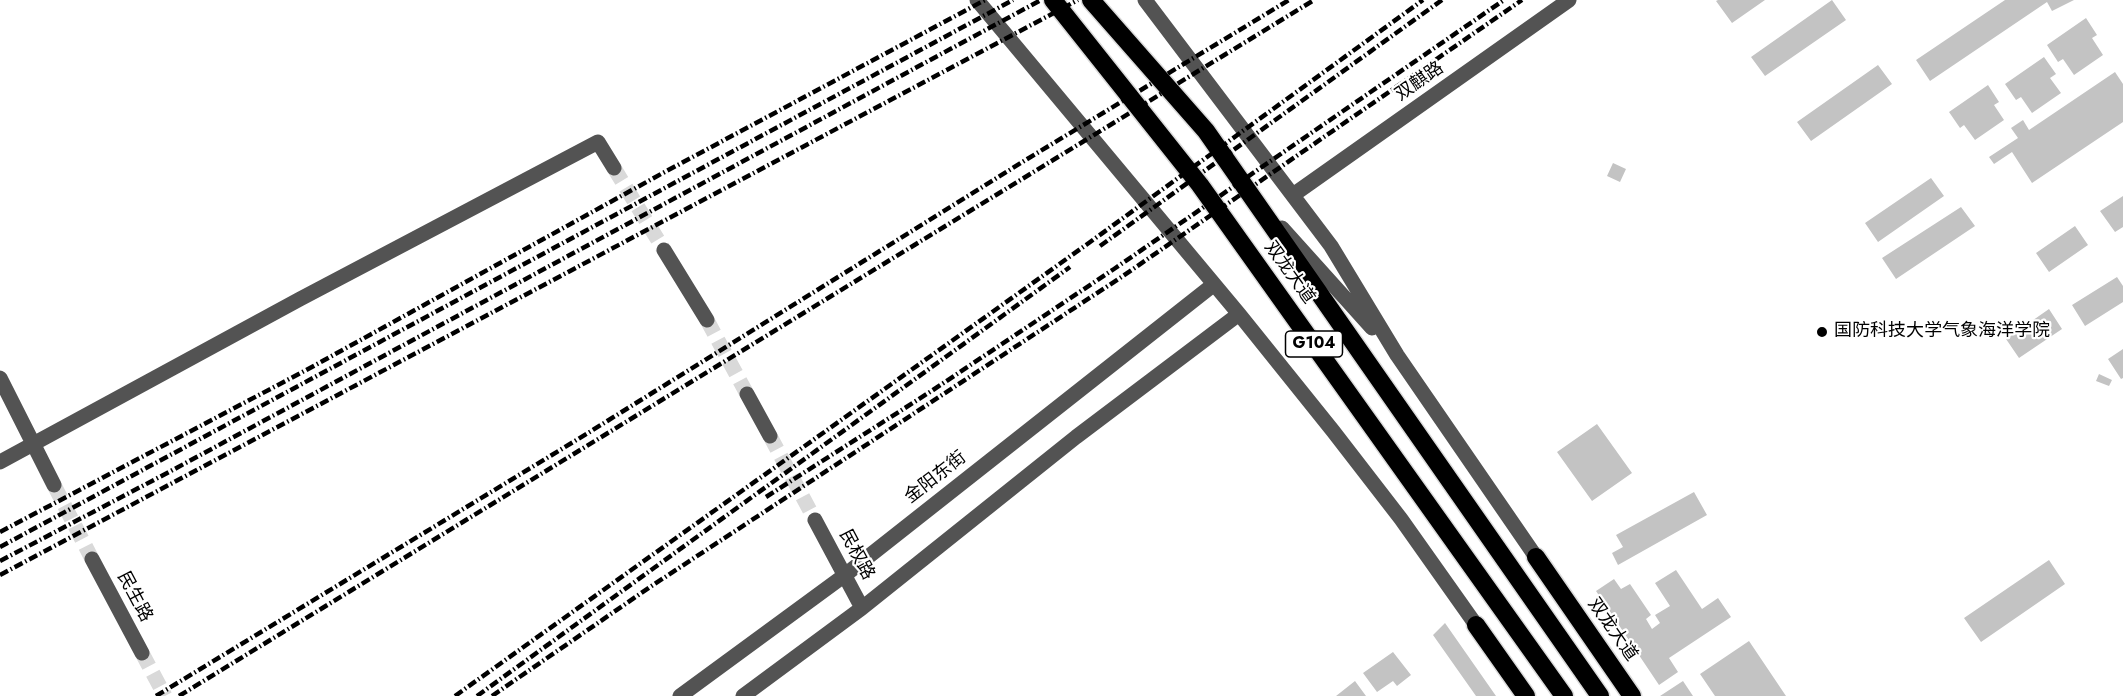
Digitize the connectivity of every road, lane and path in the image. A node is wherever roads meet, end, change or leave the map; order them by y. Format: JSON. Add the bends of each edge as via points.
{"nodes":[{"id":1,"x":977,"y":0,"type":"edge"},
{"id":2,"x":1053,"y":0,"type":"edge"},
{"id":3,"x":1091,"y":0,"type":"edge"},
{"id":4,"x":1145,"y":0,"type":"edge"},
{"id":5,"x":1569,"y":0,"type":"edge"},
{"id":6,"x":614,"y":168,"type":"tunnel mouth"},
{"id":7,"x":1248,"y":191,"type":"junction"},
{"id":8,"x":1293,"y":195,"type":"junction"},
{"id":9,"x":664,"y":250,"type":"tunnel mouth"},
{"id":10,"x":1213,"y":285,"type":"junction"},
{"id":11,"x":1239,"y":314,"type":"junction"},
{"id":12,"x":707,"y":320,"type":"tunnel mouth"},
{"id":13,"x":1397,"y":355,"type":"junction"},
{"id":14,"x":0,"y":378,"type":"edge"},
{"id":15,"x":747,"y":394,"type":"tunnel mouth"},
{"id":16,"x":770,"y":436,"type":"tunnel mouth"},
{"id":17,"x":34,"y":444,"type":"junction"},
{"id":18,"x":0,"y":462,"type":"edge"},
{"id":19,"x":54,"y":485,"type":"tunnel mouth"},
{"id":20,"x":815,"y":520,"type":"tunnel mouth"},
{"id":21,"x":1536,"y":557,"type":"joint"},
{"id":22,"x":92,"y":559,"type":"tunnel mouth"},
{"id":23,"x":845,"y":575,"type":"junction"},
{"id":24,"x":862,"y":608,"type":"junction"},
{"id":25,"x":1476,"y":625,"type":"joint"},
{"id":26,"x":142,"y":653,"type":"tunnel mouth"},
{"id":27,"x":680,"y":696,"type":"edge"},
{"id":28,"x":743,"y":696,"type":"edge"},
{"id":29,"x":1526,"y":696,"type":"edge"},
{"id":30,"x":1564,"y":696,"type":"edge"},
{"id":31,"x":1600,"y":696,"type":"edge"},
{"id":32,"x":1632,"y":696,"type":"edge"}],
"edges":[{"from":1,"to":10,"type":"street"},
{"from":2,"to":30,"type":"highway","name":"双龙大道","number":"G104","via":[[1200,185]]},
{"from":3,"to":7,"type":"highway","name":"双龙大道","number":"G104","via":[[1206,132]]},
{"from":4,"to":8,"type":"street"},
{"from":5,"to":8,"type":"street","name":"双麒路"},
{"from":6,"to":17,"type":"street","via":[[598,142]]},
{"from":7,"to":13,"type":"street"},
{"from":7,"to":31,"type":"highway","name":"双龙大道","number":"G104"},
{"from":8,"to":13,"type":"street","via":[[1331,246]]},
{"from":9,"to":12,"type":"street"},
{"from":10,"to":11,"type":"street"},
{"from":10,"to":23,"type":"street","name":"金阳东街"},
{"from":11,"to":24,"type":"street"},
{"from":11,"to":25,"type":"street","via":[[1347,448]]},
{"from":13,"to":21,"type":"street"},
{"from":14,"to":17,"type":"street"},
{"from":15,"to":16,"type":"street"},
{"from":17,"to":18,"type":"street"},
{"from":17,"to":19,"type":"street"},
{"from":20,"to":23,"type":"street","name":"民权路"},
{"from":21,"to":32,"type":"highway","name":"双龙大道"},
{"from":22,"to":26,"type":"street","name":"民生路"},
{"from":23,"to":24,"type":"street","name":"民权路"},
{"from":23,"to":27,"type":"street","name":"金阳东街"},
{"from":24,"to":28,"type":"street"},
{"from":25,"to":29,"type":"highway"}]}
